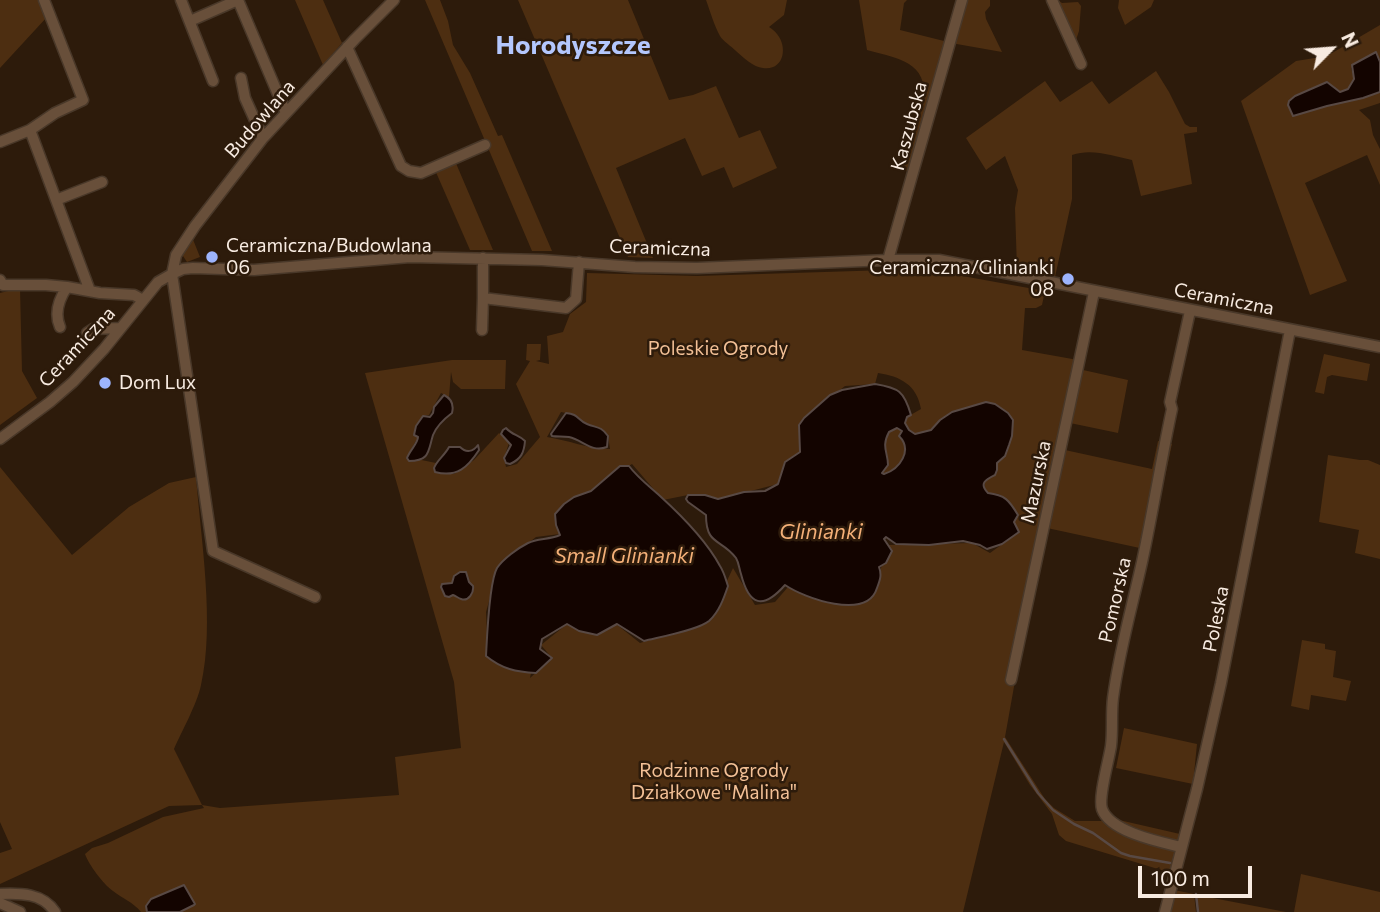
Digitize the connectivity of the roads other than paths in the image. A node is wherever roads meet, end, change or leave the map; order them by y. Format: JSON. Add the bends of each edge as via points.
{"nodes":[{"id":1,"x":44,"y":0,"type":"edge"},
{"id":2,"x":181,"y":0,"type":"edge"},
{"id":3,"x":238,"y":0,"type":"edge"},
{"id":4,"x":394,"y":0,"type":"edge"},
{"id":5,"x":962,"y":0,"type":"edge"},
{"id":6,"x":1052,"y":0,"type":"edge"},
{"id":7,"x":190,"y":21,"type":"junction"},
{"id":8,"x":347,"y":47,"type":"junction"},
{"id":9,"x":1081,"y":64,"type":"dead end"},
{"id":10,"x":241,"y":78,"type":"dead end"},
{"id":11,"x":213,"y":81,"type":"dead end"},
{"id":12,"x":286,"y":113,"type":"junction"},
{"id":13,"x":30,"y":130,"type":"junction"},
{"id":14,"x":263,"y":138,"type":"junction"},
{"id":15,"x":0,"y":142,"type":"edge"},
{"id":16,"x":485,"y":145,"type":"dead end"},
{"id":17,"x":102,"y":182,"type":"dead end"},
{"id":18,"x":56,"y":200,"type":"junction"},
{"id":19,"x":483,"y":258,"type":"junction"},
{"id":20,"x":888,"y":260,"type":"junction"},
{"id":21,"x":579,"y":262,"type":"junction"},
{"id":22,"x":172,"y":274,"type":"junction"},
{"id":23,"x":1,"y":283,"type":"edge"},
{"id":24,"x":67,"y":287,"type":"junction"},
{"id":25,"x":90,"y":290,"type":"junction"},
{"id":26,"x":1094,"y":292,"type":"junction"},
{"id":27,"x":483,"y":298,"type":"junction"},
{"id":28,"x":143,"y":300,"type":"junction"},
{"id":29,"x":1190,"y":310,"type":"junction"},
{"id":30,"x":60,"y":327,"type":"dead end"},
{"id":31,"x":120,"y":328,"type":"junction"},
{"id":32,"x":482,"y":330,"type":"dead end"},
{"id":33,"x":1290,"y":330,"type":"junction"},
{"id":34,"x":87,"y":333,"type":"dead end"},
{"id":35,"x":1380,"y":347,"type":"edge"},
{"id":36,"x":0,"y":439,"type":"edge"},
{"id":37,"x":315,"y":597,"type":"dead end"},
{"id":38,"x":1011,"y":680,"type":"dead end"},
{"id":39,"x":1181,"y":847,"type":"junction"},
{"id":40,"x":0,"y":894,"type":"edge"},
{"id":41,"x":0,"y":903,"type":"edge"},
{"id":42,"x":20,"y":912,"type":"edge"},
{"id":43,"x":55,"y":912,"type":"edge"},
{"id":44,"x":1165,"y":912,"type":"edge"}],
"edges":[{"from":1,"to":13,"type":"street","via":[[83,100]]},
{"from":2,"to":7,"type":"street"},
{"from":3,"to":7,"type":"street"},
{"from":3,"to":12,"type":"street"},
{"from":4,"to":8,"type":"street","name":"Budowlana"},
{"from":5,"to":20,"type":"street","name":"Kaszubska"},
{"from":6,"to":9,"type":"street"},
{"from":7,"to":11,"type":"street"},
{"from":8,"to":12,"type":"street","name":"Budowlana"},
{"from":8,"to":16,"type":"street","via":[[401,166],[421,173]]},
{"from":10,"to":14,"type":"street"},
{"from":12,"to":14,"type":"street","name":"Budowlana"},
{"from":13,"to":15,"type":"street"},
{"from":13,"to":18,"type":"street"},
{"from":14,"to":22,"type":"street","name":"Budowlana","via":[[182,246]]},
{"from":17,"to":18,"type":"street"},
{"from":18,"to":25,"type":"street"},
{"from":19,"to":21,"type":"street","name":"Ceramiczna"},
{"from":19,"to":22,"type":"street","name":"Ceramiczna","via":[[402,257],[254,270],[193,268]]},
{"from":19,"to":27,"type":"street"},
{"from":20,"to":21,"type":"street","name":"Ceramiczna","via":[[698,268]]},
{"from":20,"to":26,"type":"street","name":"Ceramiczna","via":[[939,260]]},
{"from":21,"to":27,"type":"street","via":[[576,299],[566,308]]},
{"from":22,"to":28,"type":"street","name":"Ceramiczna"},
{"from":22,"to":37,"type":"street","via":[[214,551]]},
{"from":23,"to":24,"type":"street"},
{"from":24,"to":25,"type":"street"},
{"from":24,"to":30,"type":"street","via":[[58,305]]},
{"from":25,"to":28,"type":"street"},
{"from":26,"to":29,"type":"street","name":"Ceramiczna"},
{"from":26,"to":38,"type":"street","name":"Mazurska"},
{"from":27,"to":32,"type":"street"},
{"from":28,"to":31,"type":"street","name":"Ceramiczna"},
{"from":29,"to":33,"type":"street","name":"Ceramiczna"},
{"from":29,"to":39,"type":"street","name":"Pomorska","via":[[1112,701],[1111,744],[1100,802],[1108,818],[1124,829]]},
{"from":31,"to":34,"type":"street","via":[[93,328]]},
{"from":31,"to":36,"type":"street","name":"Ceramiczna","via":[[73,382]]},
{"from":33,"to":35,"type":"street","name":"Ceramiczna"},
{"from":33,"to":39,"type":"street","name":"Poleska","via":[[1221,683]]},
{"from":39,"to":44,"type":"street","name":"Poleska"},
{"from":40,"to":43,"type":"street","via":[[22,893],[43,900]]},
{"from":41,"to":42,"type":"street"}]}
